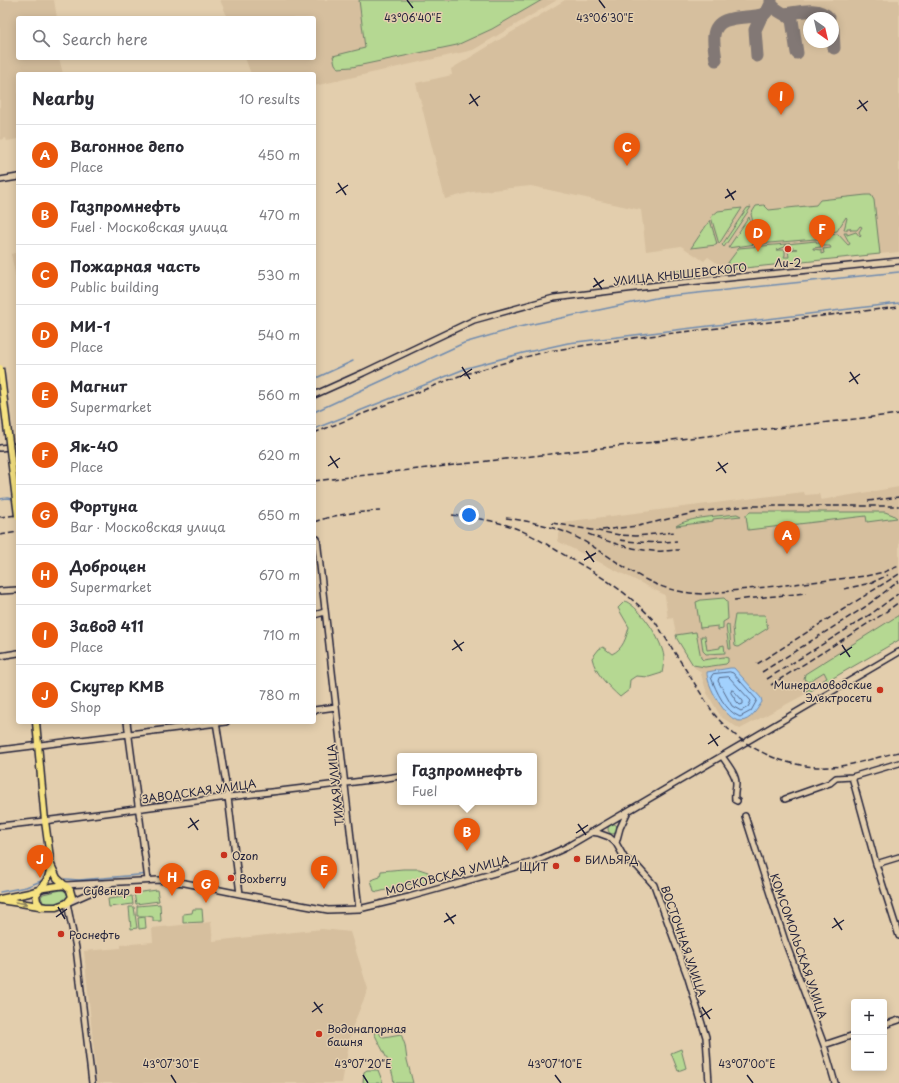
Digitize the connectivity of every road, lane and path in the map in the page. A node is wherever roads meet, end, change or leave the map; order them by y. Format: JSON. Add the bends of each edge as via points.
{"nodes":[{"id":1,"x":16,"y":177,"type":"edge"},
{"id":2,"x":0,"y":180,"type":"edge"},
{"id":3,"x":899,"y":261,"type":"edge"},
{"id":4,"x":0,"y":368,"type":"edge"},
{"id":5,"x":316,"y":394,"type":"edge"},
{"id":6,"x":16,"y":446,"type":"edge"},
{"id":7,"x":0,"y":448,"type":"edge"},
{"id":8,"x":16,"y":500,"type":"edge"},
{"id":9,"x":317,"y":539,"type":"dead end"},
{"id":10,"x":16,"y":590,"type":"edge"},
{"id":11,"x":0,"y":591,"type":"edge"},
{"id":12,"x":325,"y":612,"type":"junction"},
{"id":13,"x":316,"y":614,"type":"edge"},
{"id":14,"x":899,"y":652,"type":"edge"},
{"id":15,"x":16,"y":653,"type":"edge"},
{"id":16,"x":0,"y":656,"type":"edge"},
{"id":17,"x":336,"y":707,"type":"junction"},
{"id":18,"x":316,"y":710,"type":"edge"},
{"id":19,"x":36,"y":724,"type":"edge"},
{"id":20,"x":126,"y":724,"type":"edge"},
{"id":21,"x":209,"y":724,"type":"edge"},
{"id":22,"x":216,"y":724,"type":"edge"},
{"id":23,"x":128,"y":735,"type":"junction"},
{"id":24,"x":37,"y":744,"type":"junction"},
{"id":25,"x":0,"y":750,"type":"edge"},
{"id":26,"x":722,"y":756,"type":"junction"},
{"id":27,"x":899,"y":763,"type":"edge"},
{"id":28,"x":397,"y":776,"type":"edge"},
{"id":29,"x":852,"y":777,"type":"junction"},
{"id":30,"x":345,"y":784,"type":"junction"},
{"id":31,"x":228,"y":797,"type":"junction"},
{"id":32,"x":785,"y":799,"type":"dead end"},
{"id":33,"x":737,"y":801,"type":"dead end"},
{"id":34,"x":138,"y":809,"type":"junction"},
{"id":35,"x":629,"y":810,"type":"junction"},
{"id":36,"x":745,"y":816,"type":"dead end"},
{"id":37,"x":613,"y":819,"type":"junction"},
{"id":38,"x":45,"y":821,"type":"junction"},
{"id":39,"x":0,"y":826,"type":"edge"},
{"id":40,"x":620,"y":828,"type":"junction"},
{"id":41,"x":590,"y":832,"type":"junction"},
{"id":42,"x":616,"y":843,"type":"junction"},
{"id":43,"x":899,"y":857,"type":"edge"},
{"id":44,"x":876,"y":864,"type":"junction"},
{"id":45,"x":51,"y":865,"type":"junction"},
{"id":46,"x":148,"y":880,"type":"junction"},
{"id":47,"x":115,"y":882,"type":"junction"},
{"id":48,"x":65,"y":885,"type":"junction"},
{"id":49,"x":40,"y":889,"type":"junction"},
{"id":50,"x":240,"y":894,"type":"junction"},
{"id":51,"x":0,"y":899,"type":"edge"},
{"id":52,"x":67,"y":904,"type":"junction"},
{"id":53,"x":41,"y":907,"type":"junction"},
{"id":54,"x":359,"y":908,"type":"junction"},
{"id":55,"x":897,"y":922,"type":"edge"},
{"id":56,"x":899,"y":936,"type":"edge"},
{"id":57,"x":899,"y":1020,"type":"edge"},
{"id":58,"x":887,"y":1024,"type":"edge"},
{"id":59,"x":851,"y":1036,"type":"edge"},
{"id":60,"x":824,"y":1046,"type":"junction"},
{"id":61,"x":92,"y":1083,"type":"edge"},
{"id":62,"x":709,"y":1083,"type":"edge"},
{"id":63,"x":835,"y":1083,"type":"edge"}],
"edges":[{"from":1,"to":2,"type":"street"},
{"from":3,"to":5,"type":"street","name":"УЛИЦА КНЫШЕВСКОГО","via":[[554,298],[474,320]]},
{"from":4,"to":8,"type":"main road","bridge":true},
{"from":6,"to":7,"type":"street"},
{"from":9,"to":12,"type":"street","name":"ТИХАЯ УЛИЦА"},
{"from":10,"to":11,"type":"street"},
{"from":12,"to":13,"type":"street"},
{"from":12,"to":17,"type":"street","name":"ТИХАЯ УЛИЦА"},
{"from":14,"to":26,"type":"street","name":"МОСКОВСКАЯ УЛИЦА"},
{"from":15,"to":16,"type":"street"},
{"from":17,"to":18,"type":"street"},
{"from":17,"to":30,"type":"street","name":"ТИХАЯ УЛИЦА"},
{"from":19,"to":24,"type":"main road"},
{"from":20,"to":23,"type":"street"},
{"from":21,"to":23,"type":"street"},
{"from":22,"to":31,"type":"street"},
{"from":23,"to":24,"type":"street"},
{"from":23,"to":34,"type":"street"},
{"from":24,"to":25,"type":"street"},
{"from":24,"to":38,"type":"main road"},
{"from":26,"to":33,"type":"street","via":[[736,782],[734,796]]},
{"from":26,"to":35,"type":"street","name":"МОСКОВСКАЯ УЛИЦА"},
{"from":27,"to":29,"type":"street"},
{"from":28,"to":30,"type":"street","name":"ЗАВОДСКАЯ УЛИЦА"},
{"from":29,"to":32,"type":"street","via":[[836,778],[830,783]]},
{"from":29,"to":44,"type":"street"},
{"from":30,"to":31,"type":"street","name":"ЗАВОДСКАЯ УЛИЦА"},
{"from":30,"to":54,"type":"street","name":"ТИХАЯ УЛИЦА"},
{"from":31,"to":34,"type":"street","name":"ЗАВОДСКАЯ УЛИЦА"},
{"from":31,"to":50,"type":"street"},
{"from":34,"to":38,"type":"street","name":"ЗАВОДСКАЯ УЛИЦА"},
{"from":34,"to":46,"type":"street"},
{"from":35,"to":37,"type":"street","name":"МОСКОВСКАЯ УЛИЦА"},
{"from":35,"to":40,"type":"street"},
{"from":36,"to":60,"type":"street","name":"КОМСОМОЛЬСКАЯ УЛИЦА","via":[[785,941]]},
{"from":37,"to":40,"type":"street"},
{"from":37,"to":41,"type":"street","name":"МОСКОВСКАЯ УЛИЦА"},
{"from":38,"to":39,"type":"street","name":"ЗАВОДСКАЯ УЛИЦА"},
{"from":38,"to":45,"type":"main road"},
{"from":40,"to":42,"type":"street"},
{"from":41,"to":42,"type":"street","via":[[609,837]]},
{"from":41,"to":54,"type":"street","name":"МОСКОВСКАЯ УЛИЦА","via":[[565,848],[534,862],[409,897]]},
{"from":42,"to":62,"type":"street","name":"ВОСТОЧНАЯ УЛИЦА","via":[[625,858],[637,866],[654,885],[688,978],[706,1037]]},
{"from":43,"to":44,"type":"street"},
{"from":44,"to":55,"type":"street"},
{"from":45,"to":48,"type":"main road","via":[[57,878]]},
{"from":45,"to":49,"type":"main road","via":[[48,878]]},
{"from":46,"to":47,"type":"street","name":"МОСКОВСКАЯ УЛИЦА"},
{"from":46,"to":50,"type":"street","name":"МОСКОВСКАЯ УЛИЦА","via":[[185,883]]},
{"from":47,"to":48,"type":"street","name":"МОСКОВСКАЯ УЛИЦА"},
{"from":47,"to":52,"type":"street","name":"МОСКОВСКАЯ УЛИЦА"},
{"from":48,"to":49,"type":"main road","name":"МОСКОВСКАЯ УЛИЦА"},
{"from":48,"to":52,"type":"main road","via":[[72,895]]},
{"from":49,"to":51,"type":"main road","name":"МОСКОВСКАЯ УЛИЦА"},
{"from":49,"to":53,"type":"main road","via":[[36,897]]},
{"from":50,"to":54,"type":"street","name":"МОСКОВСКАЯ УЛИЦА","via":[[328,910]]},
{"from":51,"to":53,"type":"main road","name":"МОСКОВСКАЯ УЛИЦА","one_way":true},
{"from":52,"to":53,"type":"main road","name":"МОСКОВСКАЯ УЛИЦА"},
{"from":52,"to":61,"type":"street","via":[[76,948]]},
{"from":55,"to":56,"type":"street"},
{"from":57,"to":58,"type":"street"},
{"from":59,"to":60,"type":"street"},
{"from":60,"to":63,"type":"street","name":"КОМСОМОЛЬСКАЯ УЛИЦА"}]}
